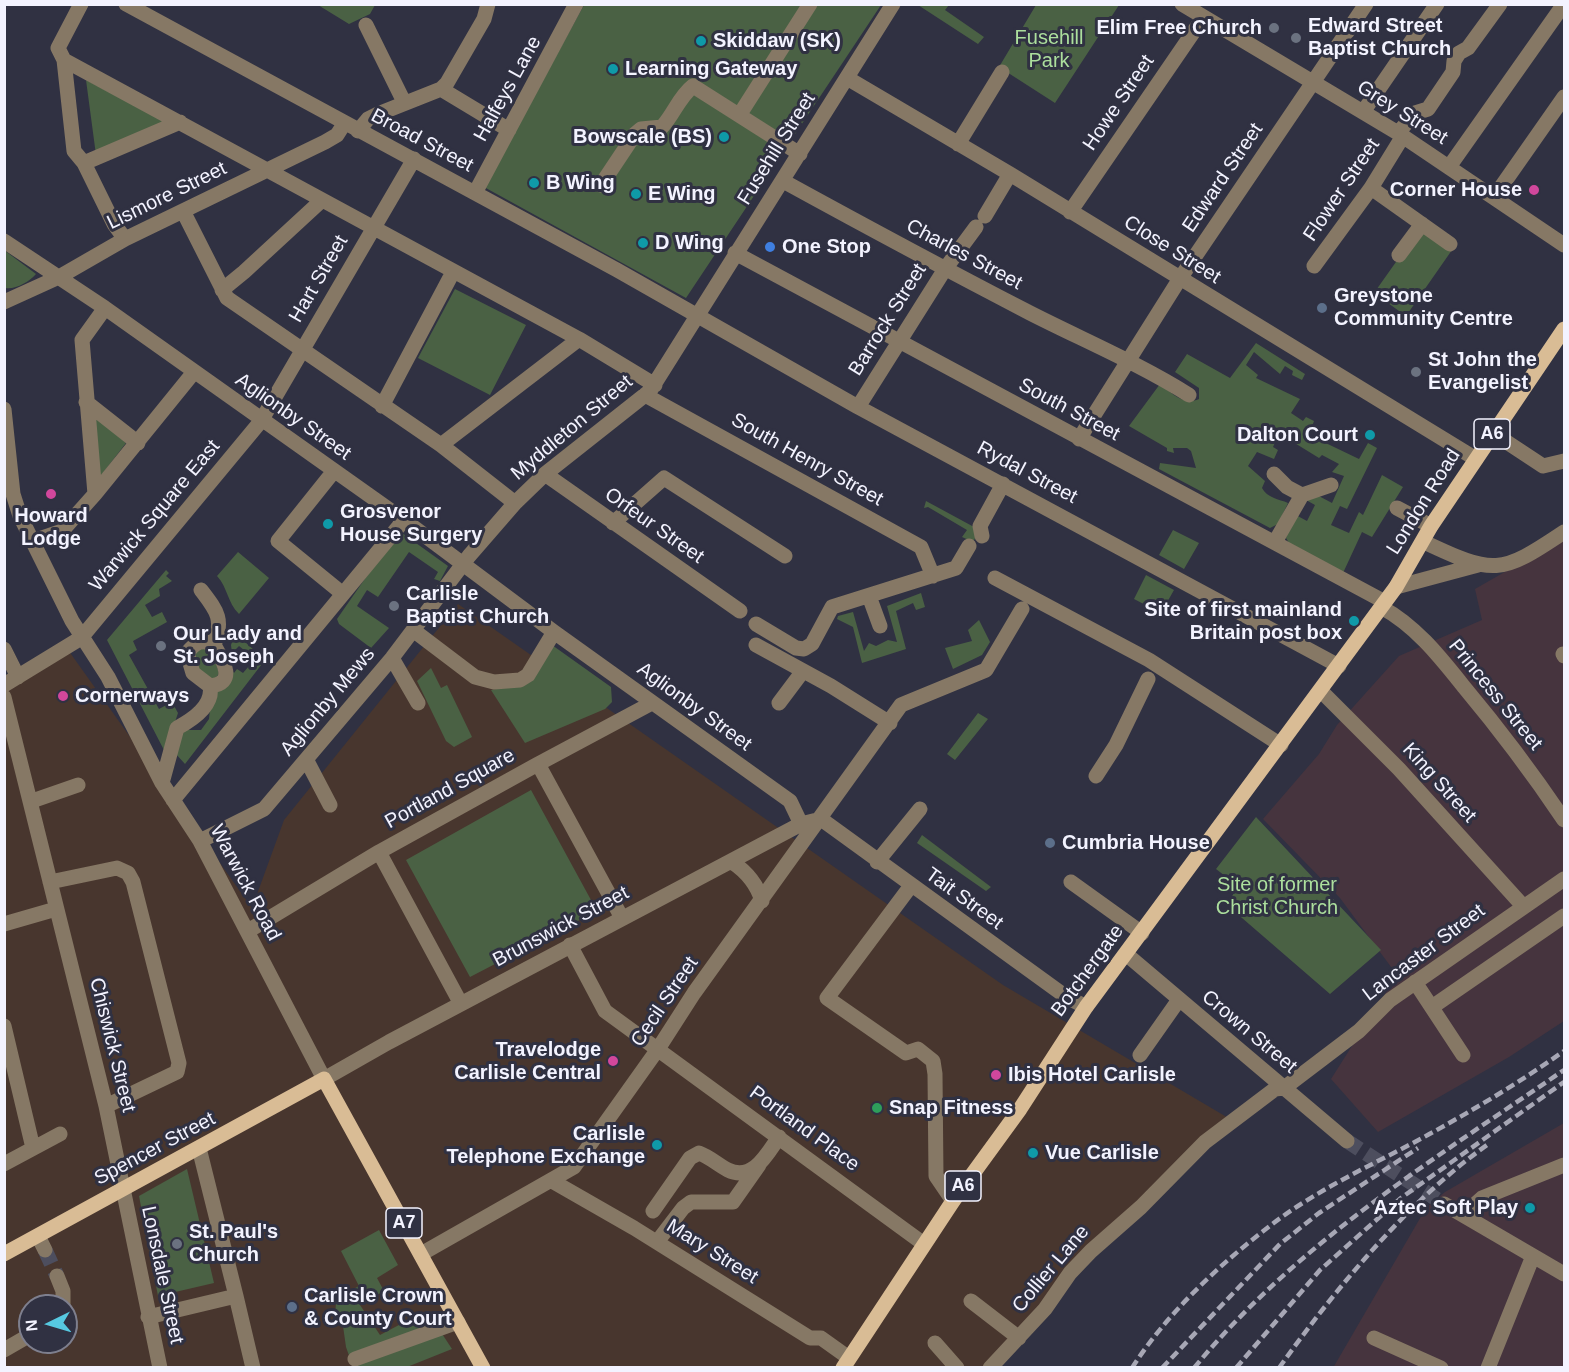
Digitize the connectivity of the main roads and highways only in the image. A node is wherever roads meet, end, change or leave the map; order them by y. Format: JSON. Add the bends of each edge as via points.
{"nodes":[{"id":1,"x":1564,"y":329,"type":"edge"},
{"id":2,"x":1383,"y":605,"type":"joint"},
{"id":3,"x":324,"y":1079,"type":"joint"},
{"id":4,"x":4,"y":1254,"type":"edge"},
{"id":5,"x":846,"y":1363,"type":"edge"},
{"id":6,"x":483,"y":1368,"type":"edge"}],
"edges":[{"from":1,"to":2,"type":"main road","name":"London Road","number":"A6","via":[[1431,526]]},
{"from":2,"to":5,"type":"main road","name":"Botchergate","number":"A6","via":[[1086,1007]]},
{"from":3,"to":4,"type":"main road","name":"Spencer Street"},
{"from":3,"to":6,"type":"main road","name":"Warwick Road","number":"A7"}]}
